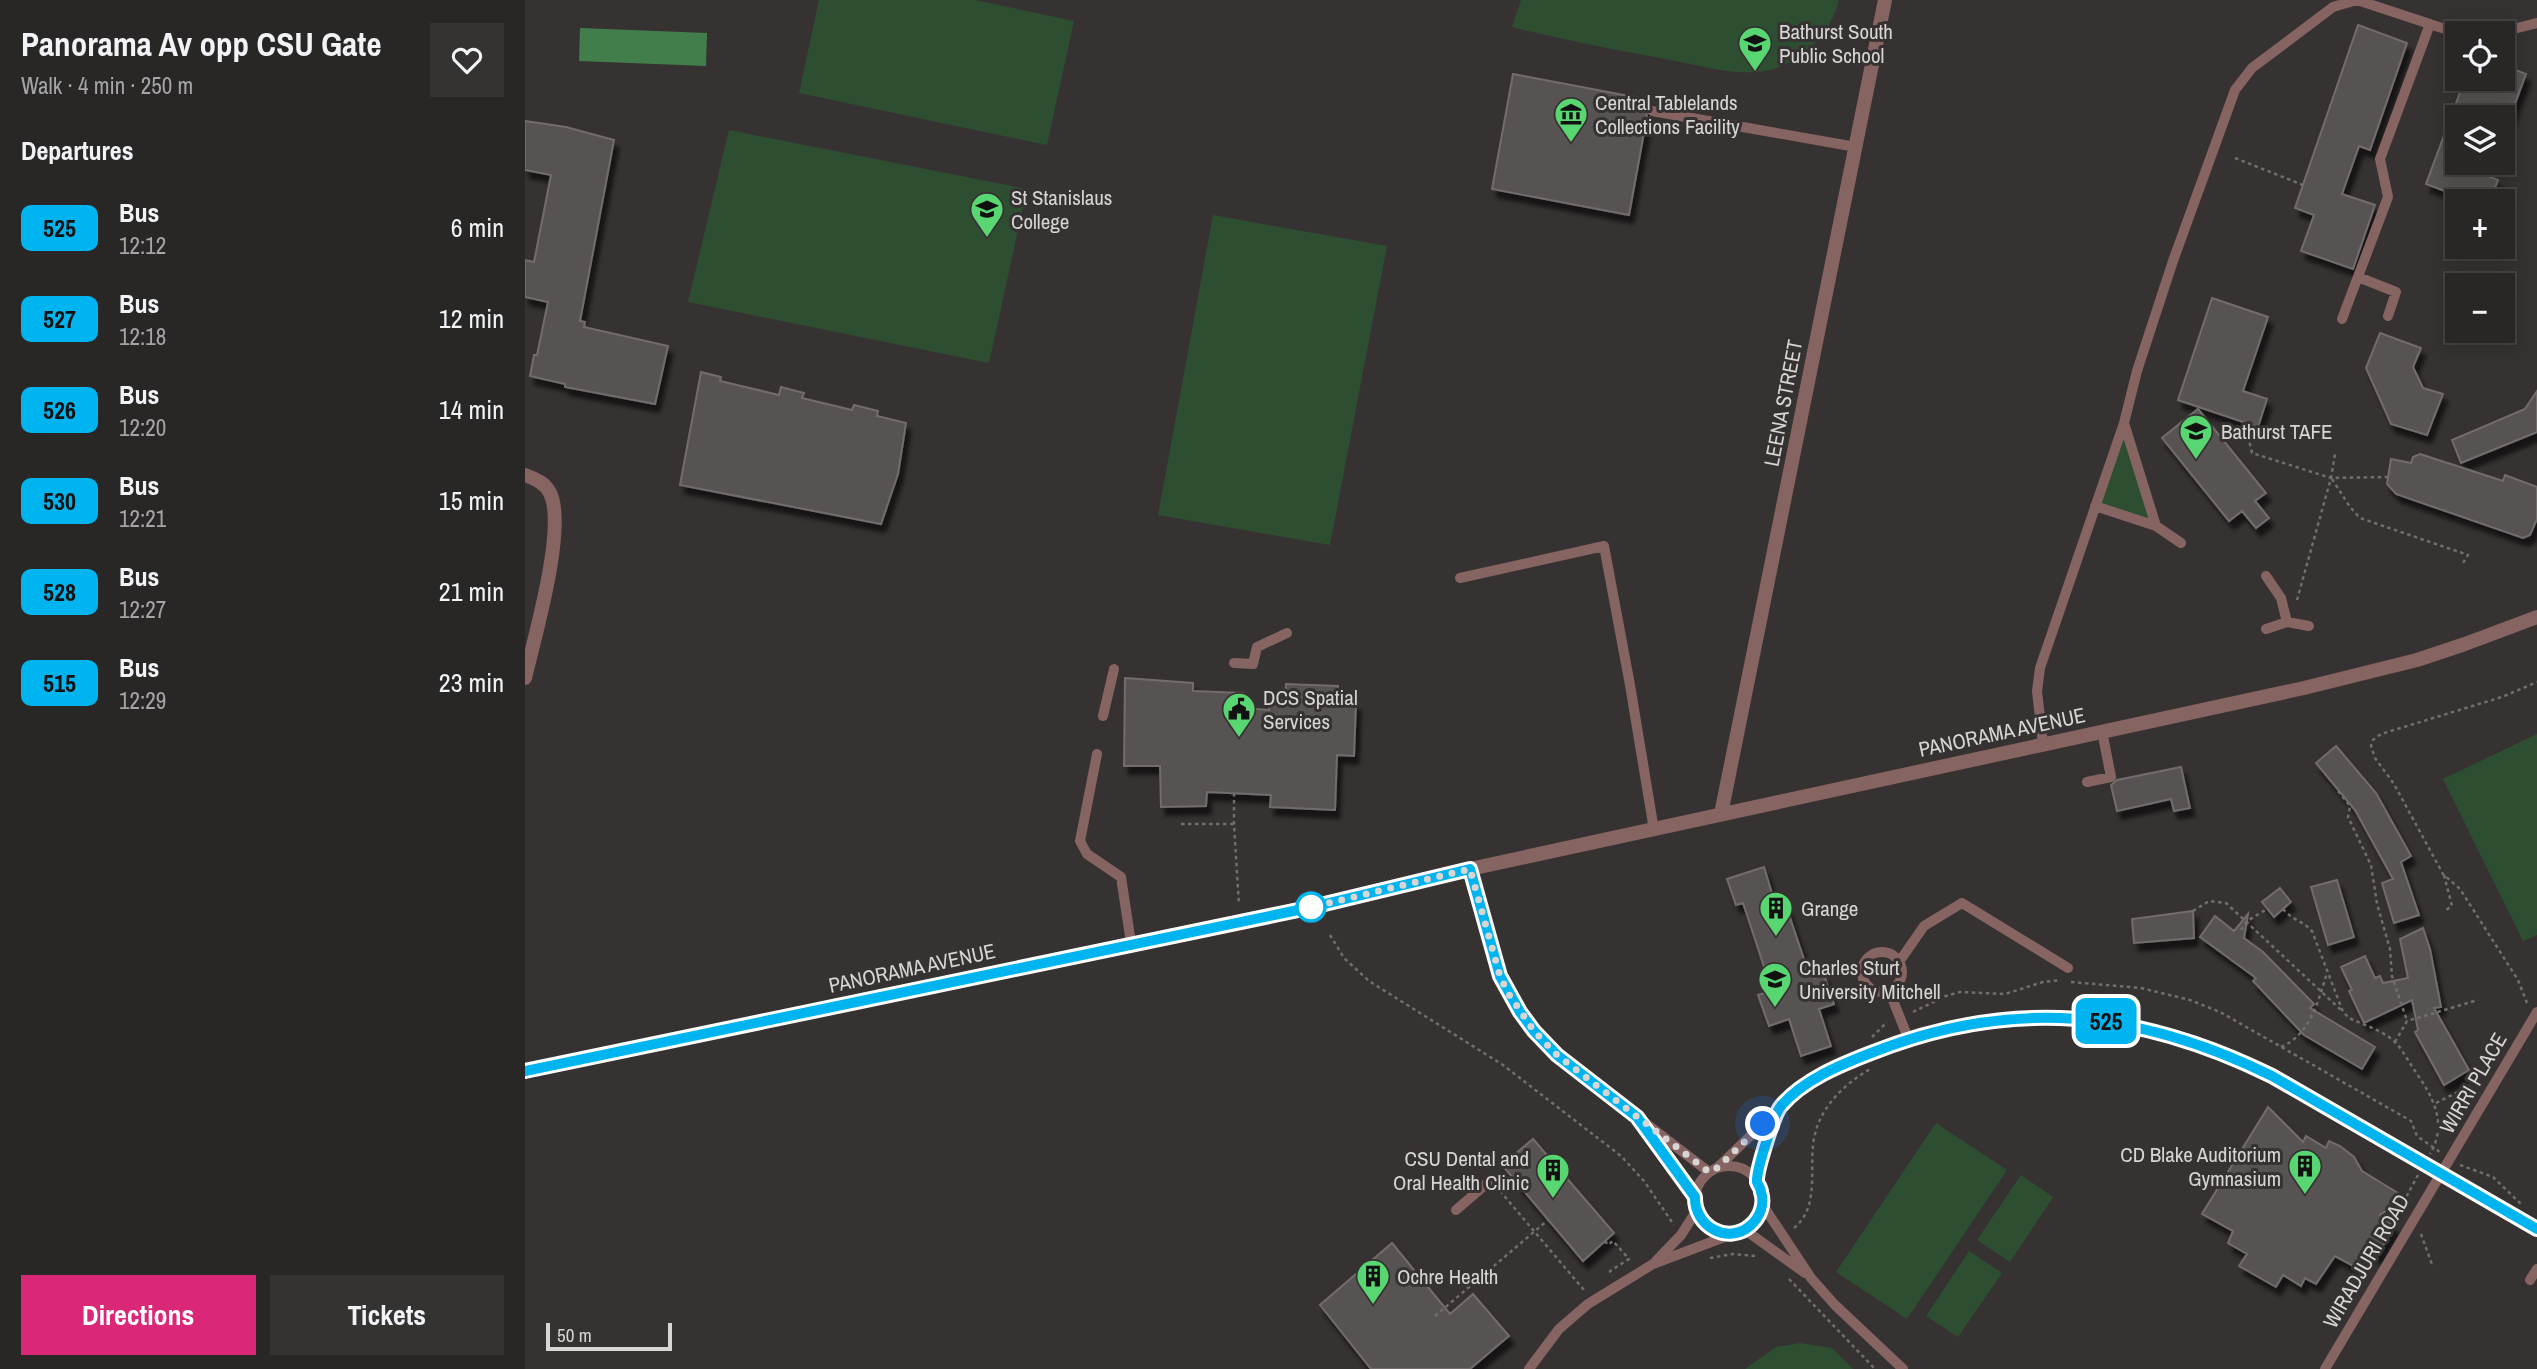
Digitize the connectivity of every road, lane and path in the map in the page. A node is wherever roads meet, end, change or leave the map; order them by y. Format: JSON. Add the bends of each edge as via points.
{"nodes":[{"id":1,"x":1885,"y":0,"type":"edge"},
{"id":2,"x":2537,"y":23,"type":"edge"},
{"id":3,"x":2430,"y":24,"type":"junction"},
{"id":4,"x":2515,"y":28,"type":"edge"},
{"id":5,"x":2445,"y":29,"type":"edge"},
{"id":6,"x":1652,"y":111,"type":"dead end"},
{"id":7,"x":1856,"y":147,"type":"junction"},
{"id":8,"x":2235,"y":158,"type":"dead end"},
{"id":9,"x":2303,"y":184,"type":"dead end"},
{"id":10,"x":2358,"y":277,"type":"junction"},
{"id":11,"x":2388,"y":316,"type":"dead end"},
{"id":12,"x":2342,"y":319,"type":"dead end"},
{"id":13,"x":2124,"y":423,"type":"junction"},
{"id":14,"x":2248,"y":436,"type":"dead end"},
{"id":15,"x":2335,"y":454,"type":"dead end"},
{"id":16,"x":525,"y":475,"type":"edge"},
{"id":17,"x":2388,"y":477,"type":"dead end"},
{"id":18,"x":2331,"y":478,"type":"junction"},
{"id":19,"x":2095,"y":506,"type":"junction"},
{"id":20,"x":2156,"y":526,"type":"junction"},
{"id":21,"x":2181,"y":543,"type":"dead end"},
{"id":22,"x":2463,"y":563,"type":"dead end"},
{"id":23,"x":2266,"y":576,"type":"dead end"},
{"id":24,"x":1460,"y":578,"type":"dead end"},
{"id":25,"x":2537,"y":617,"type":"edge"},
{"id":26,"x":2287,"y":622,"type":"junction"},
{"id":27,"x":2309,"y":626,"type":"dead end"},
{"id":28,"x":2266,"y":629,"type":"dead end"},
{"id":29,"x":1287,"y":633,"type":"dead end"},
{"id":30,"x":1234,"y":663,"type":"dead end"},
{"id":31,"x":1114,"y":669,"type":"dead end"},
{"id":32,"x":525,"y":678,"type":"edge"},
{"id":33,"x":2537,"y":682,"type":"edge"},
{"id":34,"x":1103,"y":716,"type":"dead end"},
{"id":35,"x":2102,"y":731,"type":"junction"},
{"id":36,"x":2043,"y":745,"type":"junction"},
{"id":37,"x":1097,"y":754,"type":"dead end"},
{"id":38,"x":2087,"y":782,"type":"dead end"},
{"id":39,"x":2338,"y":791,"type":"dead end"},
{"id":40,"x":1234,"y":793,"type":"dead end"},
{"id":41,"x":1721,"y":814,"type":"junction"},
{"id":42,"x":1181,"y":824,"type":"dead end"},
{"id":43,"x":1234,"y":824,"type":"junction"},
{"id":44,"x":1654,"y":830,"type":"junction"},
{"id":45,"x":1470,"y":869,"type":"junction"},
{"id":46,"x":2443,"y":874,"type":"junction"},
{"id":47,"x":2267,"y":909,"type":"dead end"},
{"id":48,"x":2283,"y":909,"type":"dead end"},
{"id":49,"x":2193,"y":911,"type":"dead end"},
{"id":50,"x":2447,"y":912,"type":"dead end"},
{"id":51,"x":1240,"y":921,"type":"junction"},
{"id":52,"x":2247,"y":921,"type":"junction"},
{"id":53,"x":2241,"y":930,"type":"dead end"},
{"id":54,"x":1330,"y":935,"type":"dead end"},
{"id":55,"x":1131,"y":943,"type":"junction"},
{"id":56,"x":1899,"y":962,"type":"junction"},
{"id":57,"x":2068,"y":968,"type":"dead end"},
{"id":58,"x":2327,"y":972,"type":"junction"},
{"id":59,"x":2321,"y":989,"type":"junction"},
{"id":60,"x":1889,"y":990,"type":"junction"},
{"id":61,"x":2479,"y":999,"type":"dead end"},
{"id":62,"x":2525,"y":1007,"type":"dead end"},
{"id":63,"x":2343,"y":1012,"type":"junction"},
{"id":64,"x":2537,"y":1012,"type":"edge"},
{"id":65,"x":2407,"y":1021,"type":"junction"},
{"id":66,"x":1887,"y":1022,"type":"dead end"},
{"id":67,"x":1908,"y":1038,"type":"junction"},
{"id":68,"x":2395,"y":1042,"type":"junction"},
{"id":69,"x":2281,"y":1047,"type":"dead end"},
{"id":70,"x":1865,"y":1055,"type":"junction"},
{"id":71,"x":2488,"y":1066,"type":"dead end"},
{"id":72,"x":525,"y":1071,"type":"edge"},
{"id":73,"x":2436,"y":1103,"type":"junction"},
{"id":74,"x":1778,"y":1109,"type":"junction"},
{"id":75,"x":1637,"y":1117,"type":"junction"},
{"id":76,"x":2424,"y":1164,"type":"junction"},
{"id":77,"x":1713,"y":1170,"type":"junction"},
{"id":78,"x":2441,"y":1174,"type":"junction"},
{"id":79,"x":1513,"y":1178,"type":"dead end"},
{"id":80,"x":1492,"y":1179,"type":"dead end"},
{"id":81,"x":1757,"y":1181,"type":"junction"},
{"id":82,"x":1695,"y":1197,"type":"junction"},
{"id":83,"x":1762,"y":1204,"type":"junction"},
{"id":84,"x":1456,"y":1210,"type":"dead end"},
{"id":85,"x":1697,"y":1210,"type":"junction"},
{"id":86,"x":1548,"y":1220,"type":"dead end"},
{"id":87,"x":2409,"y":1226,"type":"junction"},
{"id":88,"x":2537,"y":1230,"type":"edge"},
{"id":89,"x":1534,"y":1231,"type":"junction"},
{"id":90,"x":1740,"y":1232,"type":"junction"},
{"id":91,"x":1783,"y":1234,"type":"junction"},
{"id":92,"x":1681,"y":1235,"type":"junction"},
{"id":93,"x":1605,"y":1241,"type":"dead end"},
{"id":94,"x":1768,"y":1247,"type":"junction"},
{"id":95,"x":1691,"y":1250,"type":"junction"},
{"id":96,"x":1653,"y":1264,"type":"junction"},
{"id":97,"x":2433,"y":1267,"type":"dead end"},
{"id":98,"x":2537,"y":1269,"type":"edge"},
{"id":99,"x":1783,"y":1274,"type":"dead end"},
{"id":100,"x":1612,"y":1276,"type":"dead end"},
{"id":101,"x":1811,"y":1278,"type":"junction"},
{"id":102,"x":2531,"y":1280,"type":"dead end"},
{"id":103,"x":1586,"y":1293,"type":"dead end"},
{"id":104,"x":1435,"y":1316,"type":"dead end"},
{"id":105,"x":1529,"y":1369,"type":"edge"},
{"id":106,"x":1875,"y":1369,"type":"edge"},
{"id":107,"x":1903,"y":1369,"type":"edge"},
{"id":108,"x":2325,"y":1369,"type":"edge"}],
"edges":[{"from":1,"to":7,"type":"street","name":"LEENA STREET"},
{"from":2,"to":4,"type":"lane"},
{"from":3,"to":5,"type":"lane"},
{"from":3,"to":10,"type":"lane","via":[[2380,159],[2388,197]]},
{"from":3,"to":13,"type":"lane","via":[[2357,1],[2333,8],[2252,68],[2235,90],[2173,261]]},
{"from":6,"to":7,"type":"lane"},
{"from":7,"to":41,"type":"street","name":"LEENA STREET"},
{"from":8,"to":9,"type":"path"},
{"from":10,"to":11,"type":"lane","via":[[2396,292]]},
{"from":10,"to":12,"type":"lane"},
{"from":13,"to":19,"type":"lane"},
{"from":13,"to":20,"type":"lane"},
{"from":14,"to":18,"type":"path","via":[[2252,453]]},
{"from":15,"to":18,"type":"path"},
{"from":16,"to":32,"type":"street","via":[[549,491],[556,511]]},
{"from":17,"to":18,"type":"path"},
{"from":18,"to":22,"type":"path","via":[[2360,519],[2468,555]]},
{"from":18,"to":26,"type":"path","via":[[2300,593]]},
{"from":19,"to":20,"type":"lane"},
{"from":19,"to":36,"type":"lane","via":[[2037,680]]},
{"from":20,"to":21,"type":"lane"},
{"from":23,"to":26,"type":"lane","via":[[2281,598]]},
{"from":24,"to":44,"type":"lane","via":[[1604,546]]},
{"from":25,"to":35,"type":"street","name":"PANORAMA AVENUE","via":[[2417,660]]},
{"from":26,"to":27,"type":"lane"},
{"from":26,"to":28,"type":"lane"},
{"from":29,"to":30,"type":"lane","via":[[1257,648],[1253,664]]},
{"from":31,"to":34,"type":"lane"},
{"from":33,"to":46,"type":"path","via":[[2373,740],[2375,758]]},
{"from":35,"to":36,"type":"street","name":"PANORAMA AVENUE"},
{"from":35,"to":38,"type":"lane","via":[[2111,777]]},
{"from":36,"to":41,"type":"street","name":"PANORAMA AVENUE"},
{"from":37,"to":55,"type":"lane","via":[[1080,841],[1087,854],[1122,877]]},
{"from":39,"to":65,"type":"path","via":[[2350,806],[2348,817],[2371,865],[2392,976]]},
{"from":40,"to":43,"type":"path"},
{"from":41,"to":44,"type":"street","name":"PANORAMA AVENUE"},
{"from":42,"to":43,"type":"path"},
{"from":43,"to":51,"type":"path"},
{"from":44,"to":45,"type":"street","name":"PANORAMA AVENUE"},
{"from":45,"to":51,"type":"street","name":"PANORAMA AVENUE"},
{"from":45,"to":75,"type":"lane","via":[[1500,976],[1520,1012],[1557,1055]]},
{"from":46,"to":50,"type":"path","via":[[2452,906]]},
{"from":46,"to":62,"type":"path","via":[[2460,889],[2518,980],[2528,1001]]},
{"from":47,"to":52,"type":"path"},
{"from":48,"to":58,"type":"path","via":[[2312,931]]},
{"from":49,"to":52,"type":"path","via":[[2201,904],[2218,901]]},
{"from":51,"to":55,"type":"street","name":"PANORAMA AVENUE"},
{"from":52,"to":53,"type":"path"},
{"from":52,"to":59,"type":"path"},
{"from":54,"to":92,"type":"path","via":[[1344,958],[1369,981],[1503,1065],[1621,1156]]},
{"from":55,"to":72,"type":"street","name":"PANORAMA AVENUE"},
{"from":56,"to":57,"type":"lane","via":[[1924,926],[1962,903]]},
{"from":56,"to":60,"type":"lane","via":[[1901,978]]},
{"from":56,"to":60,"type":"lane","via":[[1879,952],[1863,965],[1868,986]]},
{"from":58,"to":59,"type":"path"},
{"from":58,"to":63,"type":"path"},
{"from":59,"to":63,"type":"path"},
{"from":59,"to":69,"type":"path","via":[[2303,1032]]},
{"from":60,"to":67,"type":"lane"},
{"from":61,"to":65,"type":"path"},
{"from":63,"to":68,"type":"path"},
{"from":64,"to":78,"type":"lane","name":"WIRRI PLACE"},
{"from":65,"to":68,"type":"path"},
{"from":66,"to":70,"type":"path","via":[[1858,1043]]},
{"from":67,"to":70,"type":"lane"},
{"from":67,"to":76,"type":"lane","via":[[1961,1024],[2025,1017],[2084,1018],[2155,1030],[2263,1071]]},
{"from":68,"to":73,"type":"path"},
{"from":70,"to":74,"type":"lane","via":[[1804,1086]]},
{"from":70,"to":91,"type":"path","via":[[1870,1069],[1840,1091],[1818,1123],[1809,1200],[1799,1224]]},
{"from":71,"to":73,"type":"path","via":[[2470,1086]]},
{"from":73,"to":76,"type":"path","via":[[2437,1141]]},
{"from":74,"to":77,"type":"lane"},
{"from":74,"to":81,"type":"lane"},
{"from":75,"to":77,"type":"lane"},
{"from":75,"to":82,"type":"lane"},
{"from":76,"to":78,"type":"lane"},
{"from":76,"to":87,"type":"path","via":[[2395,1218]]},
{"from":77,"to":81,"type":"lane","via":[[1739,1168]]},
{"from":77,"to":82,"type":"lane","via":[[1702,1179]]},
{"from":78,"to":87,"type":"lane","name":"WIRADJURI ROAD"},
{"from":78,"to":88,"type":"lane"},
{"from":79,"to":89,"type":"path","via":[[1499,1190]]},
{"from":80,"to":84,"type":"lane"},
{"from":81,"to":83,"type":"lane"},
{"from":82,"to":85,"type":"lane"},
{"from":83,"to":90,"type":"lane","via":[[1759,1214]]},
{"from":83,"to":91,"type":"lane"},
{"from":85,"to":90,"type":"lane","via":[[1707,1226],[1725,1234]]},
{"from":85,"to":92,"type":"lane"},
{"from":86,"to":89,"type":"path"},
{"from":87,"to":97,"type":"path","via":[[2421,1233]]},
{"from":87,"to":108,"type":"lane","name":"WIRADJURI ROAD"},
{"from":89,"to":103,"type":"path"},
{"from":89,"to":104,"type":"path"},
{"from":90,"to":94,"type":"lane"},
{"from":90,"to":95,"type":"lane"},
{"from":91,"to":101,"type":"lane"},
{"from":92,"to":96,"type":"lane"},
{"from":93,"to":100,"type":"path","via":[[1608,1245],[1613,1241],[1629,1259],[1610,1271]]},
{"from":94,"to":95,"type":"path","via":[[1762,1257],[1702,1258]]},
{"from":94,"to":101,"type":"lane"},
{"from":95,"to":96,"type":"lane"},
{"from":96,"to":105,"type":"lane","via":[[1574,1315]]},
{"from":98,"to":102,"type":"lane"},
{"from":99,"to":106,"type":"path"},
{"from":101,"to":107,"type":"lane"}]}
